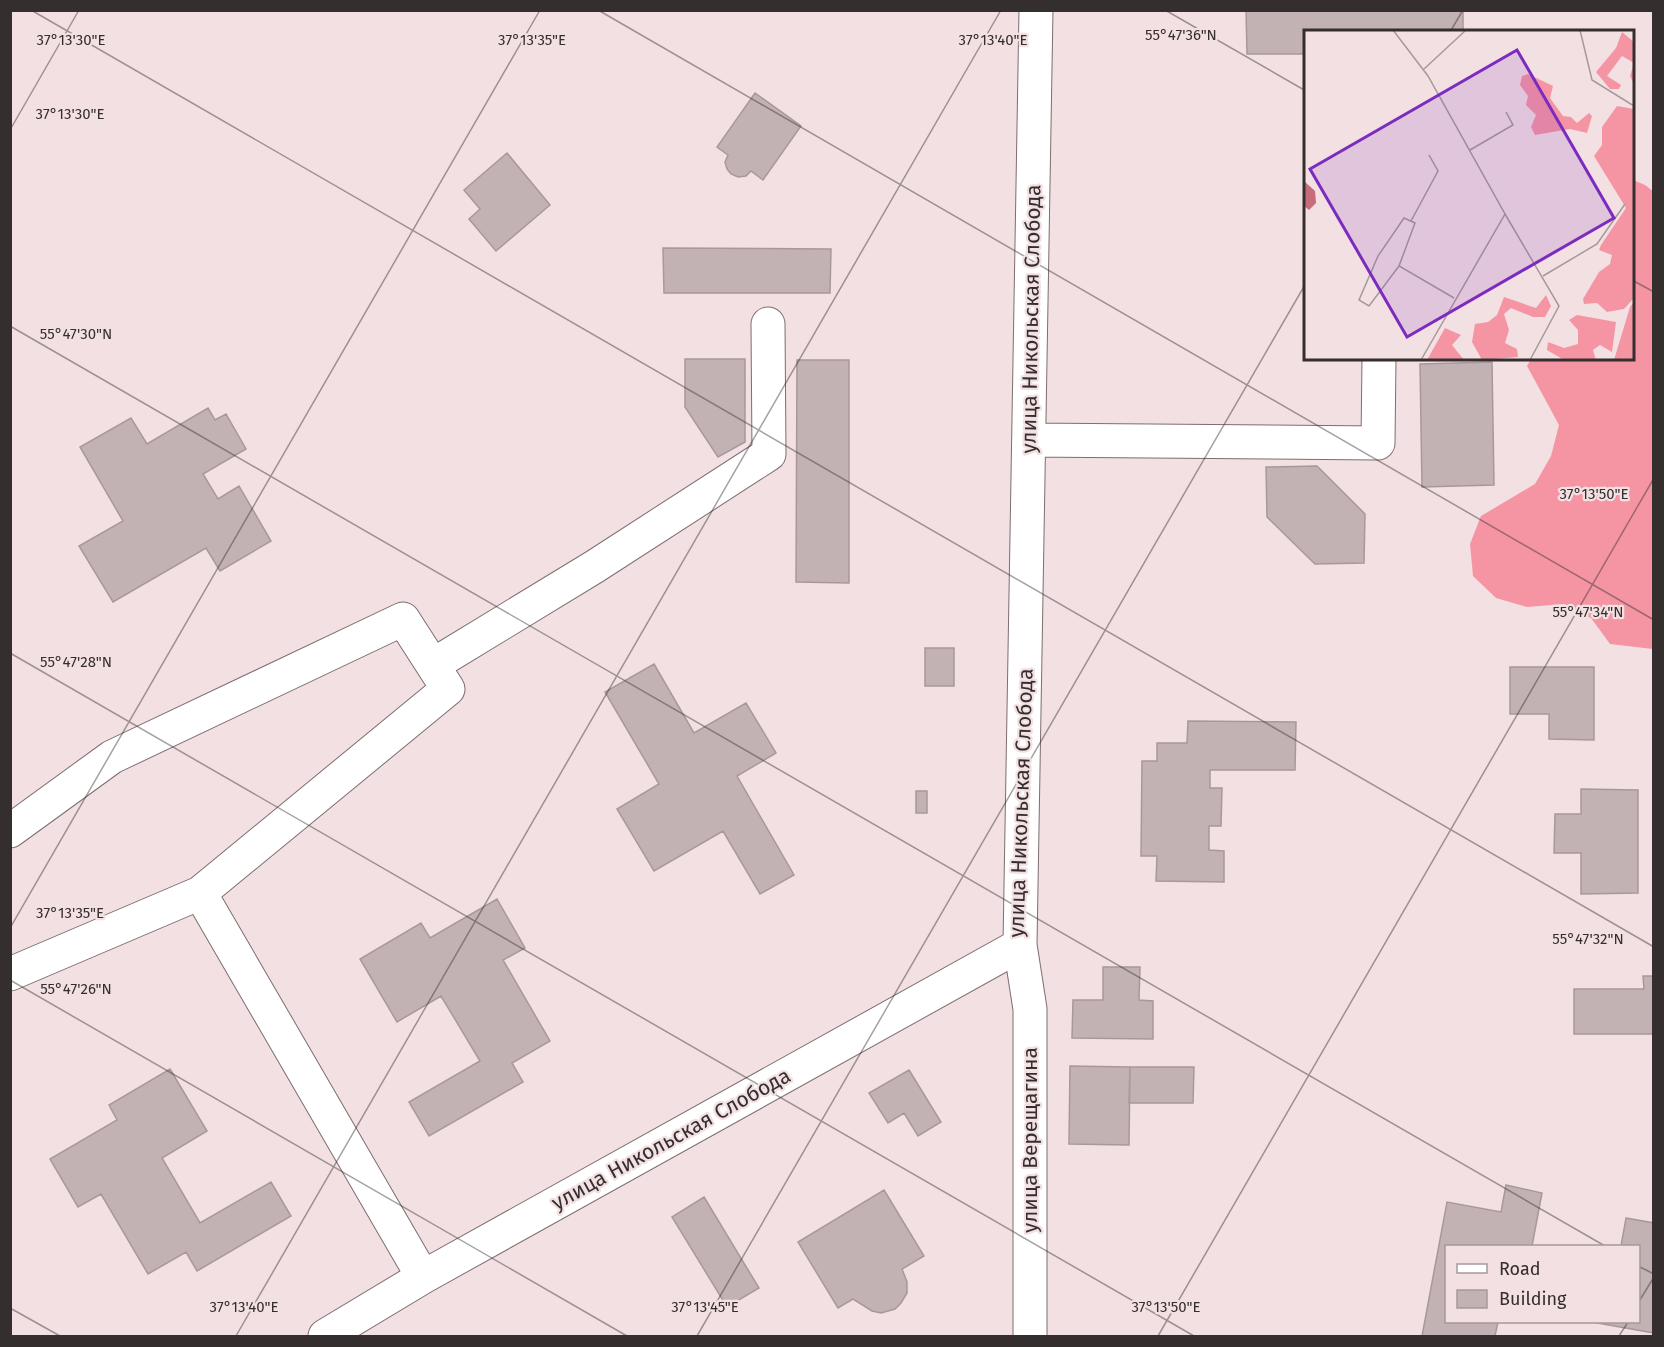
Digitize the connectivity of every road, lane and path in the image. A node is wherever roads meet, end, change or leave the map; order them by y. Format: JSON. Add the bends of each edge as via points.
{"nodes":[{"id":1,"x":1036,"y":10,"type":"edge"},
{"id":2,"x":768,"y":324,"type":"dead end"},
{"id":3,"x":1379,"y":360,"type":"edge"},
{"id":4,"x":1029,"y":440,"type":"junction"},
{"id":5,"x":433,"y":665,"type":"junction"},
{"id":6,"x":10,"y":831,"type":"edge"},
{"id":7,"x":200,"y":893,"type":"junction"},
{"id":8,"x":1020,"y":945,"type":"junction"},
{"id":9,"x":10,"y":974,"type":"edge"},
{"id":10,"x":423,"y":1276,"type":"junction"},
{"id":11,"x":325,"y":1336,"type":"edge"},
{"id":12,"x":1030,"y":1336,"type":"edge"}],
"edges":[{"from":1,"to":4,"type":"street","name":"улица Никольская Слобода"},
{"from":2,"to":5,"type":"street","via":[[769,454]]},
{"from":3,"to":4,"type":"street","via":[[1378,443]]},
{"from":4,"to":8,"type":"street","name":"улица Никольская Слобода"},
{"from":5,"to":6,"type":"street","via":[[403,619],[111,757]]},
{"from":5,"to":7,"type":"street","via":[[448,689]]},
{"from":7,"to":9,"type":"street"},
{"from":7,"to":10,"type":"street"},
{"from":8,"to":10,"type":"street","name":"улица Никольская Слобода"},
{"from":8,"to":12,"type":"street","name":"улица Верещагина","via":[[1030,1010]]},
{"from":10,"to":11,"type":"street","name":"улица Никольская Слобода"}]}
